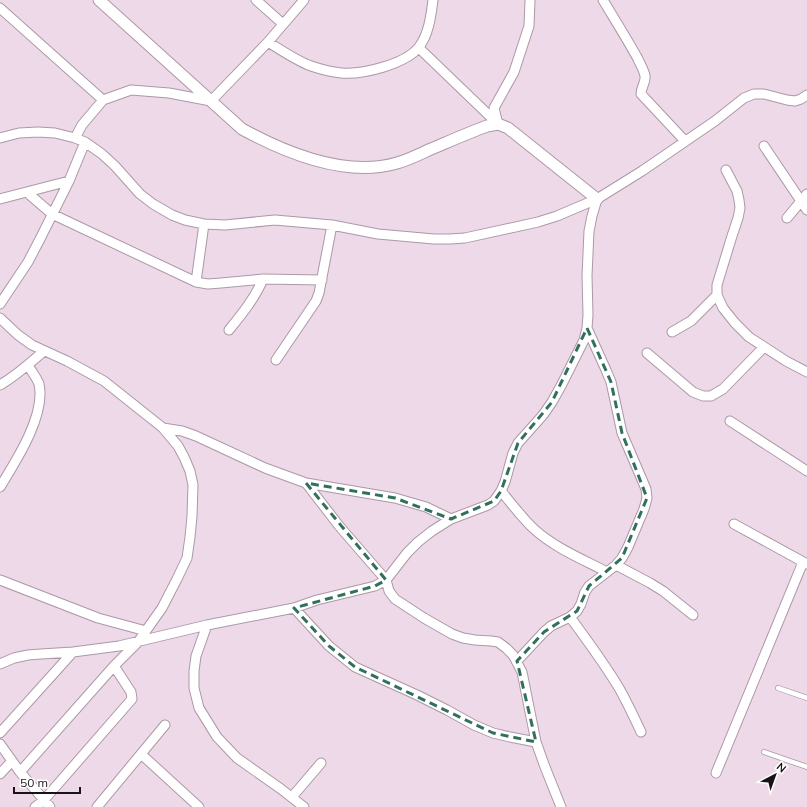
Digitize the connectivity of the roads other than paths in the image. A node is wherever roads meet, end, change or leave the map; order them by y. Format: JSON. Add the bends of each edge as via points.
{"nodes":[{"id":1,"x":99,"y":0,"type":"edge"},
{"id":2,"x":256,"y":0,"type":"edge"},
{"id":3,"x":304,"y":0,"type":"edge"},
{"id":4,"x":432,"y":0,"type":"edge"},
{"id":5,"x":530,"y":0,"type":"edge"},
{"id":6,"x":603,"y":0,"type":"edge"},
{"id":7,"x":0,"y":8,"type":"edge"},
{"id":8,"x":283,"y":24,"type":"junction"},
{"id":9,"x":268,"y":42,"type":"junction"},
{"id":10,"x":419,"y":48,"type":"junction"},
{"id":11,"x":807,"y":96,"type":"edge"},
{"id":12,"x":103,"y":100,"type":"junction"},
{"id":13,"x":211,"y":101,"type":"junction"},
{"id":14,"x":498,"y":124,"type":"junction"},
{"id":15,"x":0,"y":138,"type":"edge"},
{"id":16,"x":75,"y":138,"type":"junction"},
{"id":17,"x":685,"y":141,"type":"junction"},
{"id":18,"x":85,"y":142,"type":"junction"},
{"id":19,"x":764,"y":146,"type":"dead end"},
{"id":20,"x":726,"y":170,"type":"dead end"},
{"id":21,"x":69,"y":180,"type":"junction"},
{"id":22,"x":28,"y":192,"type":"junction"},
{"id":23,"x":804,"y":197,"type":"edge"},
{"id":24,"x":0,"y":199,"type":"edge"},
{"id":25,"x":597,"y":199,"type":"junction"},
{"id":26,"x":807,"y":210,"type":"edge"},
{"id":27,"x":52,"y":214,"type":"junction"},
{"id":28,"x":787,"y":218,"type":"dead end"},
{"id":29,"x":204,"y":224,"type":"junction"},
{"id":30,"x":332,"y":225,"type":"junction"},
{"id":31,"x":263,"y":279,"type":"junction"},
{"id":32,"x":322,"y":280,"type":"junction"},
{"id":33,"x":196,"y":282,"type":"junction"},
{"id":34,"x":717,"y":295,"type":"junction"},
{"id":35,"x":0,"y":304,"type":"edge"},
{"id":36,"x":0,"y":318,"type":"edge"},
{"id":37,"x":587,"y":328,"type":"junction"},
{"id":38,"x":229,"y":330,"type":"dead end"},
{"id":39,"x":672,"y":332,"type":"dead end"},
{"id":40,"x":764,"y":347,"type":"junction"},
{"id":41,"x":44,"y":351,"type":"junction"},
{"id":42,"x":647,"y":353,"type":"dead end"},
{"id":43,"x":276,"y":360,"type":"dead end"},
{"id":44,"x":28,"y":365,"type":"junction"},
{"id":45,"x":807,"y":372,"type":"edge"},
{"id":46,"x":0,"y":385,"type":"edge"},
{"id":47,"x":730,"y":421,"type":"dead end"},
{"id":48,"x":163,"y":428,"type":"junction"},
{"id":49,"x":807,"y":471,"type":"edge"},
{"id":50,"x":306,"y":483,"type":"junction"},
{"id":51,"x":0,"y":487,"type":"edge"},
{"id":52,"x":501,"y":491,"type":"junction"},
{"id":53,"x":451,"y":519,"type":"junction"},
{"id":54,"x":734,"y":524,"type":"dead end"},
{"id":55,"x":805,"y":563,"type":"edge"},
{"id":56,"x":616,"y":565,"type":"junction"},
{"id":57,"x":607,"y":572,"type":"junction"},
{"id":58,"x":0,"y":580,"type":"edge"},
{"id":59,"x":386,"y":580,"type":"junction"},
{"id":60,"x":294,"y":608,"type":"junction"},
{"id":61,"x":693,"y":615,"type":"dead end"},
{"id":62,"x":570,"y":617,"type":"junction"},
{"id":63,"x":207,"y":626,"type":"junction"},
{"id":64,"x":146,"y":631,"type":"junction"},
{"id":65,"x":138,"y":642,"type":"junction"},
{"id":66,"x":73,"y":652,"type":"junction"},
{"id":67,"x":517,"y":661,"type":"junction"},
{"id":68,"x":0,"y":664,"type":"edge"},
{"id":69,"x":114,"y":666,"type":"junction"},
{"id":70,"x":778,"y":688,"type":"dead end"},
{"id":71,"x":807,"y":698,"type":"edge"},
{"id":72,"x":165,"y":725,"type":"dead end"},
{"id":73,"x":641,"y":732,"type":"dead end"},
{"id":74,"x":0,"y":733,"type":"edge"},
{"id":75,"x":536,"y":742,"type":"junction"},
{"id":76,"x":0,"y":744,"type":"edge"},
{"id":77,"x":764,"y":752,"type":"dead end"},
{"id":78,"x":141,"y":754,"type":"junction"},
{"id":79,"x":12,"y":761,"type":"junction"},
{"id":80,"x":321,"y":763,"type":"dead end"},
{"id":81,"x":807,"y":767,"type":"edge"},
{"id":82,"x":20,"y":772,"type":"junction"},
{"id":83,"x":716,"y":773,"type":"dead end"},
{"id":84,"x":0,"y":774,"type":"edge"},
{"id":85,"x":292,"y":797,"type":"junction"},
{"id":86,"x":44,"y":800,"type":"junction"},
{"id":87,"x":103,"y":805,"type":"edge"},
{"id":88,"x":35,"y":807,"type":"edge"},
{"id":89,"x":50,"y":807,"type":"edge"},
{"id":90,"x":199,"y":807,"type":"edge"},
{"id":91,"x":304,"y":807,"type":"edge"},
{"id":92,"x":560,"y":807,"type":"edge"}],
"edges":[{"from":1,"to":13,"type":"street"},
{"from":2,"to":8,"type":"street"},
{"from":3,"to":8,"type":"street"},
{"from":4,"to":10,"type":"street","via":[[428,28]]},
{"from":5,"to":14,"type":"street","via":[[529,26],[514,72],[494,108]]},
{"from":6,"to":17,"type":"street","via":[[643,69],[645,77],[641,94]]},
{"from":7,"to":12,"type":"street"},
{"from":8,"to":9,"type":"street"},
{"from":9,"to":10,"type":"street","via":[[309,65],[341,73],[382,68],[405,59]]},
{"from":9,"to":13,"type":"street"},
{"from":10,"to":14,"type":"street"},
{"from":11,"to":17,"type":"street","via":[[787,100],[754,94],[744,98]]},
{"from":12,"to":13,"type":"street","via":[[130,90],[169,93]]},
{"from":12,"to":16,"type":"street","via":[[82,125]]},
{"from":13,"to":14,"type":"street","via":[[242,128],[259,138],[292,153],[342,166],[370,168],[397,163],[487,126]]},
{"from":14,"to":25,"type":"street","via":[[508,128]]},
{"from":15,"to":16,"type":"street","via":[[38,132]]},
{"from":16,"to":18,"type":"street"},
{"from":17,"to":25,"type":"street"},
{"from":18,"to":21,"type":"street"},
{"from":18,"to":29,"type":"street","via":[[102,154],[153,204],[172,215]]},
{"from":19,"to":23,"type":"street"},
{"from":20,"to":34,"type":"street","via":[[737,191],[740,208],[717,285]]},
{"from":21,"to":22,"type":"street"},
{"from":21,"to":27,"type":"street"},
{"from":22,"to":24,"type":"street"},
{"from":22,"to":27,"type":"street"},
{"from":23,"to":26,"type":"street"},
{"from":23,"to":28,"type":"street"},
{"from":25,"to":30,"type":"street","via":[[538,222],[465,238],[427,239],[378,234]]},
{"from":25,"to":37,"type":"street","via":[[589,230]]},
{"from":27,"to":33,"type":"street"},
{"from":27,"to":35,"type":"street","via":[[28,262]]},
{"from":29,"to":30,"type":"street","via":[[225,225],[275,220]]},
{"from":29,"to":33,"type":"street"},
{"from":30,"to":32,"type":"street"},
{"from":31,"to":32,"type":"street"},
{"from":31,"to":33,"type":"street","via":[[208,284]]},
{"from":31,"to":38,"type":"street","via":[[254,299]]},
{"from":32,"to":43,"type":"street","via":[[316,301]]},
{"from":34,"to":39,"type":"street","via":[[691,321]]},
{"from":34,"to":40,"type":"street","via":[[722,308],[735,323]]},
{"from":36,"to":41,"type":"street","via":[[18,335]]},
{"from":37,"to":52,"type":"street","via":[[584,340],[552,402],[518,443]]},
{"from":37,"to":56,"type":"street","via":[[611,382],[622,433],[646,489],[647,498],[641,515],[622,558]]},
{"from":40,"to":42,"type":"street","via":[[723,389],[711,396],[693,392]]},
{"from":40,"to":45,"type":"street"},
{"from":41,"to":44,"type":"street"},
{"from":41,"to":48,"type":"street","via":[[67,360],[104,381]]},
{"from":44,"to":46,"type":"street"},
{"from":44,"to":51,"type":"street","via":[[38,383],[38,414],[20,454]]},
{"from":47,"to":49,"type":"street"},
{"from":48,"to":50,"type":"street","via":[[196,436],[265,468]]},
{"from":48,"to":64,"type":"street","via":[[178,446],[190,471],[193,485],[191,530],[187,558],[162,608]]},
{"from":50,"to":53,"type":"street","via":[[395,498],[426,507]]},
{"from":50,"to":59,"type":"street"},
{"from":52,"to":53,"type":"street","via":[[488,505]]},
{"from":52,"to":57,"type":"street","via":[[544,537]]},
{"from":53,"to":59,"type":"street","via":[[418,542]]},
{"from":54,"to":55,"type":"street"},
{"from":55,"to":83,"type":"street"},
{"from":56,"to":57,"type":"street"},
{"from":56,"to":61,"type":"street","via":[[663,591]]},
{"from":57,"to":62,"type":"street","via":[[584,592],[581,604]]},
{"from":58,"to":64,"type":"street","via":[[98,618]]},
{"from":59,"to":60,"type":"street","via":[[375,586]]},
{"from":59,"to":67,"type":"street","via":[[395,599],[424,618],[464,638],[498,642]]},
{"from":60,"to":63,"type":"street"},
{"from":60,"to":75,"type":"street","via":[[329,646],[355,667],[493,733]]},
{"from":62,"to":67,"type":"street","via":[[551,626]]},
{"from":62,"to":73,"type":"street","via":[[619,689]]},
{"from":63,"to":65,"type":"street"},
{"from":63,"to":85,"type":"street","via":[[196,656],[194,671],[194,688],[199,708],[217,737],[237,758]]},
{"from":64,"to":65,"type":"street"},
{"from":65,"to":66,"type":"street"},
{"from":65,"to":69,"type":"street"},
{"from":66,"to":68,"type":"street","via":[[28,655]]},
{"from":66,"to":74,"type":"street"},
{"from":67,"to":75,"type":"street","via":[[522,672]]},
{"from":69,"to":82,"type":"street"},
{"from":69,"to":86,"type":"street","via":[[131,692],[132,699]]},
{"from":70,"to":71,"type":"lane"},
{"from":72,"to":78,"type":"street"},
{"from":75,"to":92,"type":"street"},
{"from":76,"to":79,"type":"street"},
{"from":77,"to":81,"type":"lane"},
{"from":78,"to":87,"type":"street"},
{"from":78,"to":90,"type":"street"},
{"from":79,"to":82,"type":"street"},
{"from":79,"to":84,"type":"street"},
{"from":80,"to":85,"type":"street"},
{"from":82,"to":86,"type":"street"},
{"from":85,"to":91,"type":"street"},
{"from":86,"to":88,"type":"street"},
{"from":86,"to":89,"type":"street"}]}
